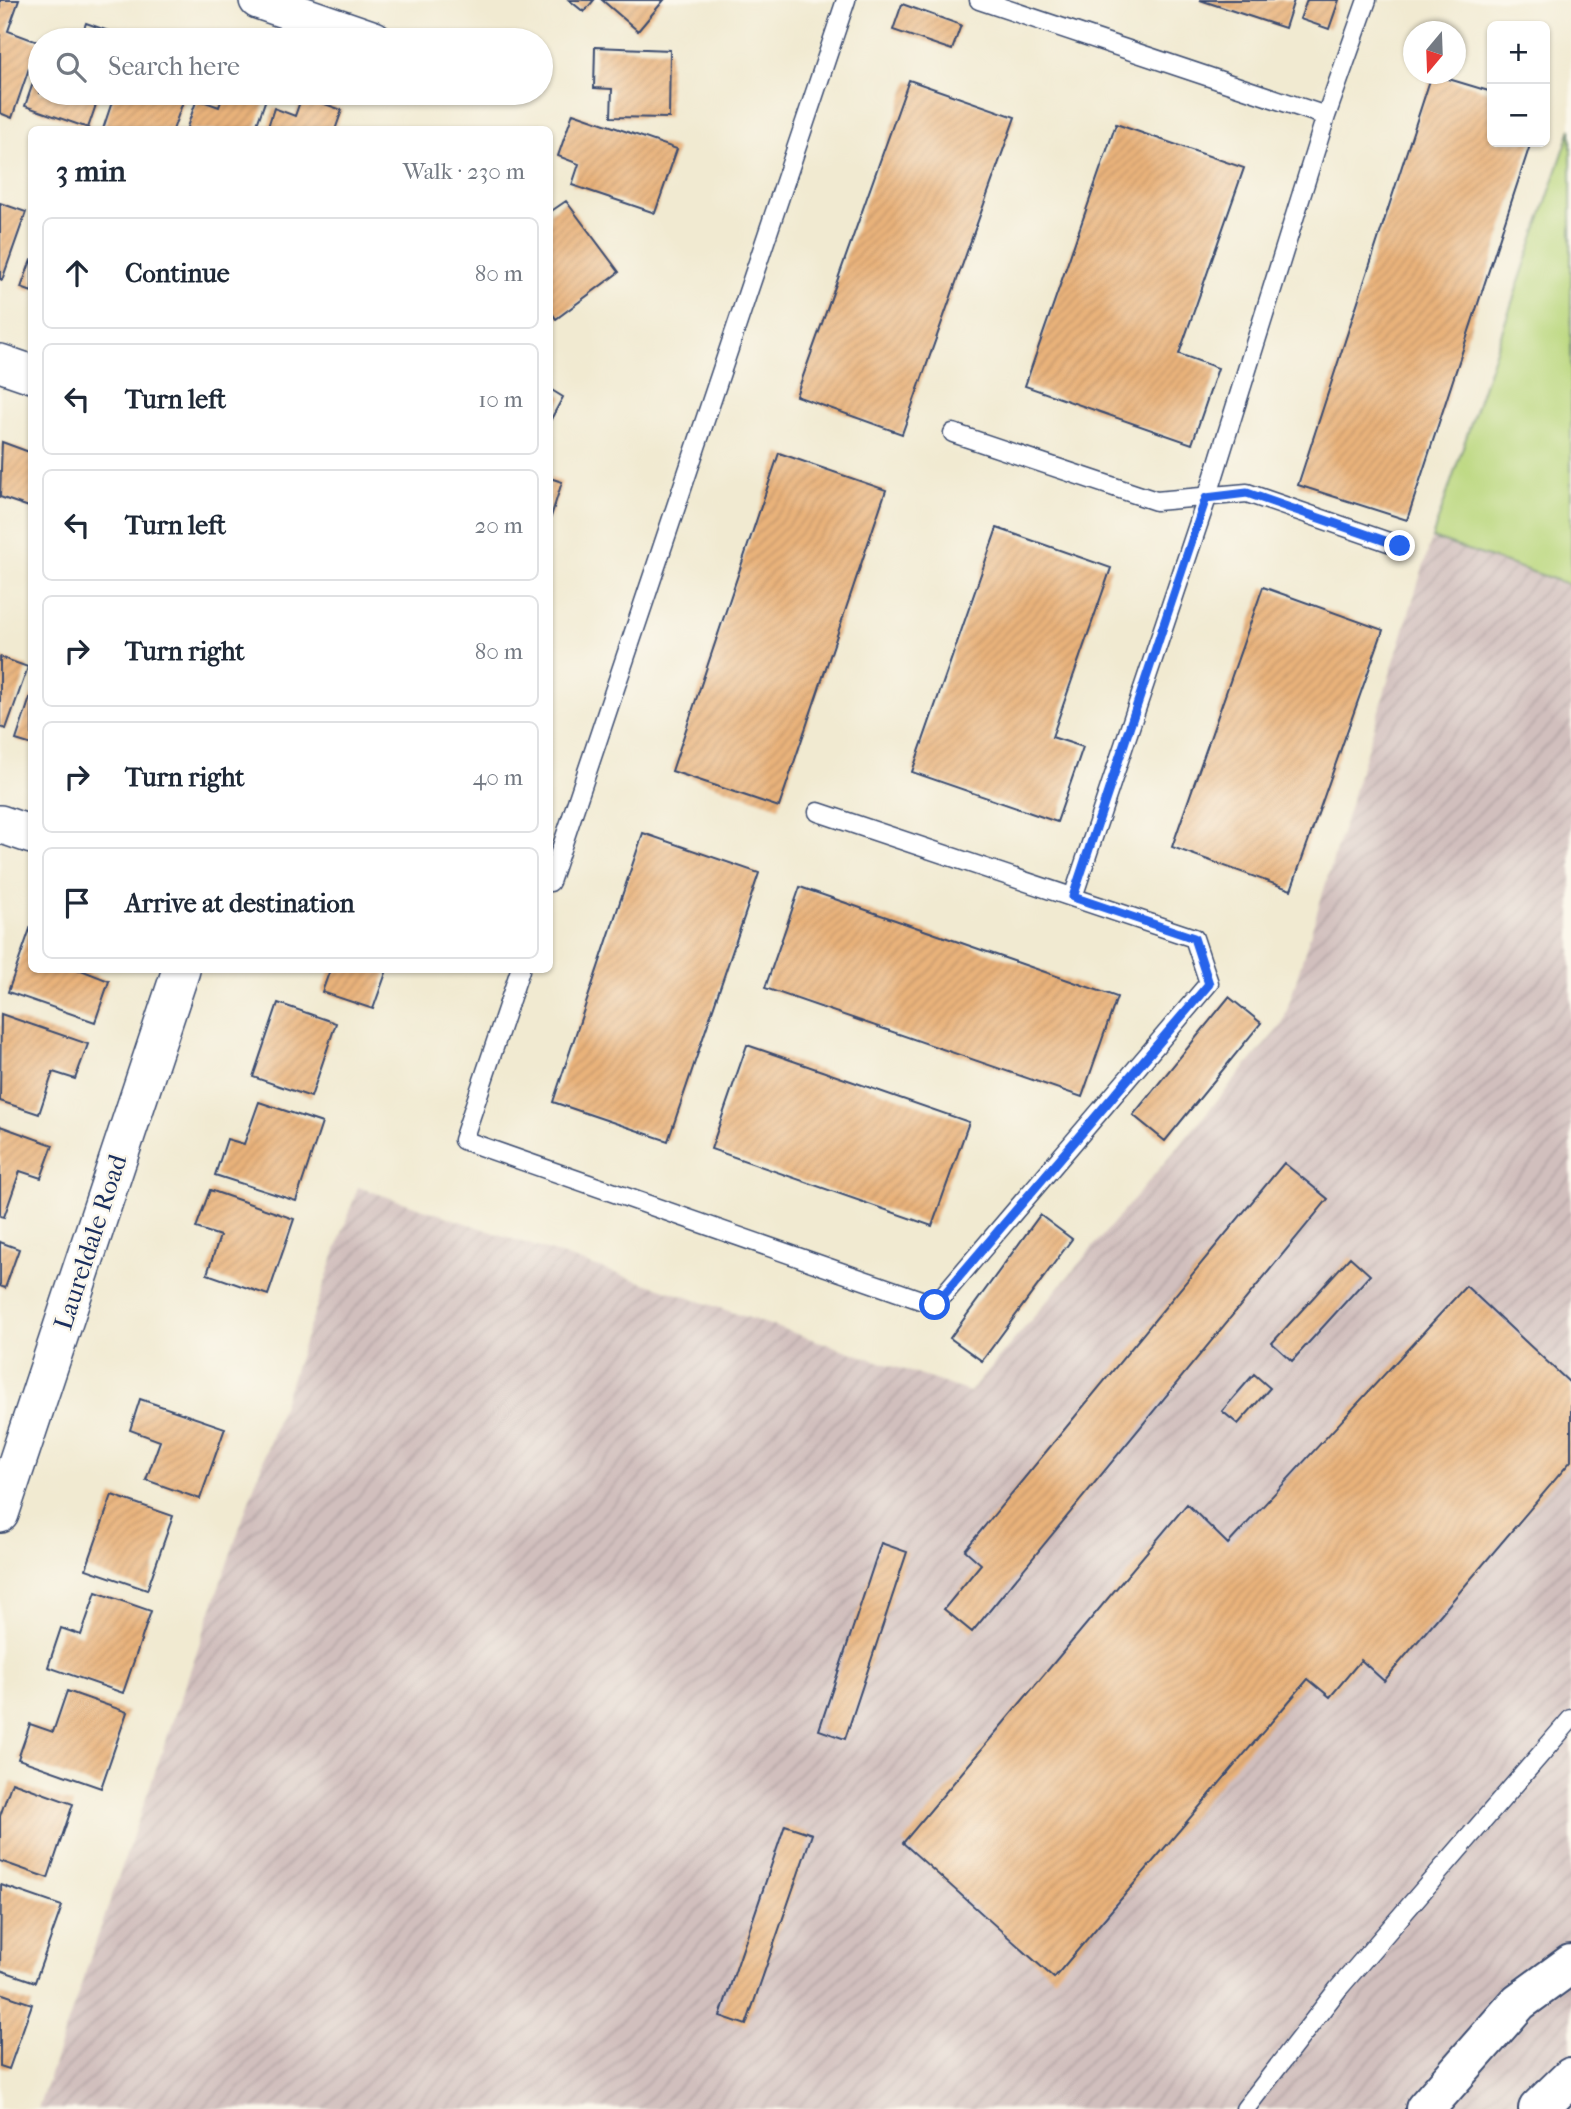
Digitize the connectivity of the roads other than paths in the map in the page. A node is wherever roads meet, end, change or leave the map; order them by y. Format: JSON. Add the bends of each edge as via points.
{"nodes":[{"id":1,"x":258,"y":0,"type":"edge"},
{"id":2,"x":846,"y":0,"type":"edge"},
{"id":3,"x":979,"y":0,"type":"edge"},
{"id":4,"x":1367,"y":0,"type":"edge"},
{"id":5,"x":339,"y":28,"type":"edge"},
{"id":6,"x":1326,"y":116,"type":"junction"},
{"id":7,"x":0,"y":363,"type":"edge"},
{"id":8,"x":28,"y":373,"type":"edge"},
{"id":9,"x":953,"y":433,"type":"dead end"},
{"id":10,"x":1206,"y":498,"type":"junction"},
{"id":11,"x":1400,"y":546,"type":"dead end"},
{"id":12,"x":818,"y":812,"type":"dead end"},
{"id":13,"x":0,"y":824,"type":"edge"},
{"id":14,"x":28,"y":834,"type":"edge"},
{"id":15,"x":553,"y":873,"type":"edge"},
{"id":16,"x":1073,"y":897,"type":"junction"},
{"id":17,"x":180,"y":973,"type":"edge"},
{"id":18,"x":519,"y":973,"type":"edge"},
{"id":19,"x":0,"y":1514,"type":"edge"},
{"id":20,"x":1571,"y":1719,"type":"edge"},
{"id":21,"x":1571,"y":1964,"type":"edge"},
{"id":22,"x":1571,"y":2077,"type":"edge"},
{"id":23,"x":1245,"y":2109,"type":"edge"},
{"id":24,"x":1425,"y":2109,"type":"edge"},
{"id":25,"x":1538,"y":2109,"type":"edge"}],
"edges":[{"from":1,"to":5,"type":"street"},
{"from":2,"to":15,"type":"lane"},
{"from":3,"to":6,"type":"lane"},
{"from":4,"to":6,"type":"lane"},
{"from":6,"to":10,"type":"lane"},
{"from":7,"to":8,"type":"street"},
{"from":9,"to":10,"type":"lane","via":[[1156,501]]},
{"from":10,"to":11,"type":"lane","via":[[1247,493]]},
{"from":10,"to":16,"type":"lane"},
{"from":12,"to":16,"type":"lane"},
{"from":13,"to":14,"type":"street"},
{"from":16,"to":18,"type":"lane","via":[[1194,938],[1209,984],[935,1305],[463,1140]]},
{"from":17,"to":19,"type":"street","name":"Laureldale Road"},
{"from":20,"to":23,"type":"lane","via":[[1338,1989]]},
{"from":21,"to":24,"type":"street","via":[[1519,2002]]},
{"from":22,"to":25,"type":"street"}]}
